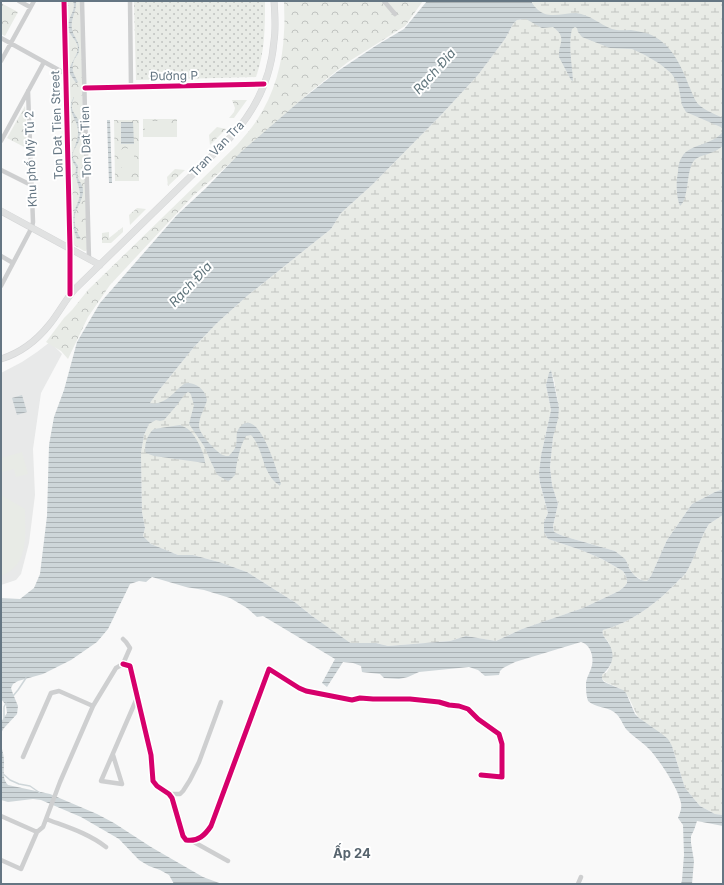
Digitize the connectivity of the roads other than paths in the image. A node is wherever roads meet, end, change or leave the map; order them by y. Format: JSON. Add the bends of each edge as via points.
{"nodes":[{"id":1,"x":19,"y":1,"type":"edge"},
{"id":2,"x":34,"y":1,"type":"edge"},
{"id":3,"x":64,"y":1,"type":"edge"},
{"id":4,"x":82,"y":1,"type":"edge"},
{"id":5,"x":130,"y":1,"type":"edge"},
{"id":6,"x":274,"y":1,"type":"edge"},
{"id":7,"x":384,"y":1,"type":"edge"},
{"id":8,"x":30,"y":7,"type":"junction"},
{"id":9,"x":395,"y":14,"type":"dead end"},
{"id":10,"x":1,"y":38,"type":"edge"},
{"id":11,"x":11,"y":43,"type":"junction"},
{"id":12,"x":1,"y":61,"type":"edge"},
{"id":13,"x":44,"y":62,"type":"junction"},
{"id":14,"x":66,"y":74,"type":"junction"},
{"id":15,"x":264,"y":84,"type":"junction"},
{"id":16,"x":132,"y":87,"type":"junction"},
{"id":17,"x":85,"y":88,"type":"junction"},
{"id":18,"x":28,"y":91,"type":"junction"},
{"id":19,"x":1,"y":141,"type":"edge"},
{"id":20,"x":1,"y":170,"type":"edge"},
{"id":21,"x":33,"y":186,"type":"junction"},
{"id":22,"x":1,"y":211,"type":"edge"},
{"id":23,"x":32,"y":228,"type":"junction"},
{"id":24,"x":70,"y":249,"type":"junction"},
{"id":25,"x":1,"y":256,"type":"edge"},
{"id":26,"x":89,"y":259,"type":"junction"},
{"id":27,"x":13,"y":262,"type":"junction"},
{"id":28,"x":100,"y":265,"type":"junction"},
{"id":29,"x":1,"y":286,"type":"edge"},
{"id":30,"x":70,"y":294,"type":"junction"},
{"id":31,"x":1,"y":359,"type":"edge"},
{"id":32,"x":123,"y":639,"type":"dead end"},
{"id":33,"x":123,"y":664,"type":"junction"},
{"id":34,"x":138,"y":698,"type":"junction"},
{"id":35,"x":221,"y":702,"type":"dead end"},
{"id":36,"x":93,"y":706,"type":"junction"},
{"id":37,"x":113,"y":754,"type":"junction"},
{"id":38,"x":23,"y":757,"type":"dead end"},
{"id":39,"x":481,"y":775,"type":"dead end"},
{"id":40,"x":169,"y":794,"type":"junction"},
{"id":41,"x":1,"y":816,"type":"edge"},
{"id":42,"x":46,"y":819,"type":"junction"},
{"id":43,"x":37,"y":832,"type":"junction"},
{"id":44,"x":192,"y":841,"type":"junction"},
{"id":45,"x":106,"y":847,"type":"dead end"},
{"id":46,"x":1,"y":860,"type":"edge"},
{"id":47,"x":228,"y":861,"type":"dead end"},
{"id":48,"x":581,"y":877,"type":"dead end"},
{"id":49,"x":578,"y":884,"type":"edge"}],
"edges":[{"from":1,"to":8,"type":"street"},
{"from":2,"to":8,"type":"street"},
{"from":3,"to":14,"type":"street","name":"Ton Dat Tien Street"},
{"from":4,"to":17,"type":"street","name":"Ton Dat Tien"},
{"from":5,"to":16,"type":"street"},
{"from":6,"to":15,"type":"main road","name":"Tran Van Tra","via":[[274,47]]},
{"from":7,"to":9,"type":"street"},
{"from":8,"to":11,"type":"street"},
{"from":10,"to":11,"type":"street"},
{"from":11,"to":12,"type":"street"},
{"from":11,"to":13,"type":"street"},
{"from":13,"to":14,"type":"street"},
{"from":13,"to":18,"type":"street","name":"Khu phố Mỹ Tú 2"},
{"from":14,"to":24,"type":"street","name":"Ton Dat Tien Street"},
{"from":15,"to":16,"type":"street","name":"Đường P"},
{"from":15,"to":28,"type":"main road","name":"Tran Van Tra","via":[[249,113],[234,134]]},
{"from":16,"to":17,"type":"street","name":"Đường P"},
{"from":17,"to":26,"type":"street","name":"Ton Dat Tien"},
{"from":18,"to":19,"type":"street","name":"Khu phố Mỹ Tú 2"},
{"from":18,"to":21,"type":"street","name":"Khu phố Mỹ Tú 2"},
{"from":20,"to":21,"type":"street"},
{"from":21,"to":23,"type":"street","name":"Khu phố Mỹ Tú 2"},
{"from":22,"to":23,"type":"main road"},
{"from":23,"to":24,"type":"main road"},
{"from":23,"to":27,"type":"street"},
{"from":24,"to":26,"type":"main road"},
{"from":24,"to":30,"type":"main road"},
{"from":25,"to":27,"type":"street"},
{"from":26,"to":28,"type":"main road"},
{"from":27,"to":29,"type":"street"},
{"from":28,"to":30,"type":"main road","name":"Tran Van Tra"},
{"from":30,"to":31,"type":"main road","name":"Tran Van Tra","via":[[40,335],[19,351]]},
{"from":32,"to":33,"type":"street","via":[[130,648]]},
{"from":33,"to":34,"type":"street","via":[[130,666]]},
{"from":33,"to":36,"type":"street","via":[[116,668]]},
{"from":34,"to":37,"type":"street"},
{"from":34,"to":40,"type":"street","via":[[154,781]]},
{"from":35,"to":40,"type":"street","via":[[190,780],[180,794]]},
{"from":36,"to":38,"type":"street","via":[[59,691],[51,693]]},
{"from":36,"to":42,"type":"street"},
{"from":37,"to":37,"type":"street","via":[[120,777],[122,784],[102,781]]},
{"from":39,"to":44,"type":"street","via":[[502,777],[502,744],[499,734],[468,709],[410,699],[352,700],[306,691],[269,669],[211,826],[198,840]]},
{"from":40,"to":44,"type":"street","via":[[183,836],[186,840]]},
{"from":41,"to":43,"type":"street"},
{"from":42,"to":43,"type":"street","via":[[43,827]]},
{"from":42,"to":45,"type":"street","via":[[82,832]]},
{"from":43,"to":46,"type":"street","via":[[21,869]]},
{"from":44,"to":47,"type":"street"},
{"from":48,"to":49,"type":"street"}]}
